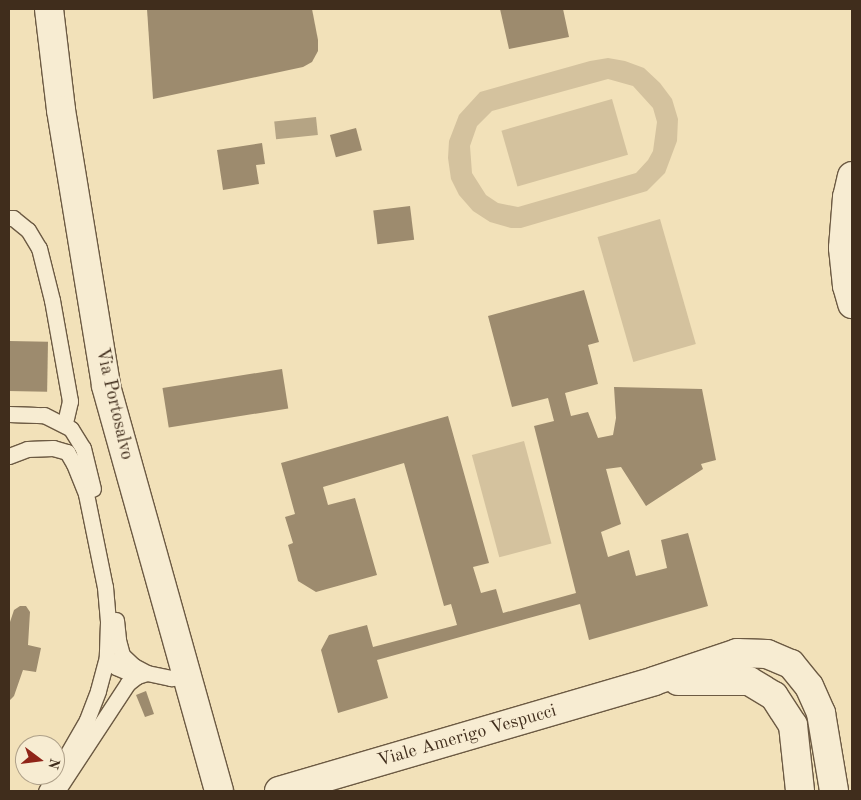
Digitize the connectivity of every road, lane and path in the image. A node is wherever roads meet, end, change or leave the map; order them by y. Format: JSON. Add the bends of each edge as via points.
{"nodes":[{"id":1,"x":49,"y":9,"type":"edge"},
{"id":2,"x":852,"y":176,"type":"edge"},
{"id":3,"x":9,"y":218,"type":"edge"},
{"id":4,"x":852,"y":304,"type":"edge"},
{"id":5,"x":9,"y":414,"type":"edge"},
{"id":6,"x":65,"y":423,"type":"junction"},
{"id":7,"x":9,"y":456,"type":"edge"},
{"id":8,"x":107,"y":657,"type":"junction"},
{"id":9,"x":142,"y":675,"type":"junction"},
{"id":10,"x":187,"y":676,"type":"junction"},
{"id":11,"x":654,"y":682,"type":"junction"},
{"id":12,"x":46,"y":791,"type":"edge"},
{"id":13,"x":58,"y":791,"type":"edge"},
{"id":14,"x":219,"y":791,"type":"edge"},
{"id":15,"x":279,"y":791,"type":"edge"},
{"id":16,"x":800,"y":791,"type":"edge"},
{"id":17,"x":834,"y":791,"type":"edge"}],
"edges":[{"from":1,"to":10,"type":"street","name":"Via Portosalvo","via":[[61,110],[106,386]]},
{"from":2,"to":4,"type":"street","via":[[843,248]]},
{"from":3,"to":6,"type":"lane","via":[[28,230],[39,248],[70,401]]},
{"from":5,"to":6,"type":"lane","via":[[44,415]]},
{"from":6,"to":9,"type":"lane","via":[[83,448],[113,585],[122,655]]},
{"from":7,"to":8,"type":"lane","via":[[27,449],[53,448],[66,452],[74,464],[86,494],[105,587]]},
{"from":8,"to":9,"type":"lane","via":[[116,668]]},
{"from":8,"to":12,"type":"lane","via":[[88,720]]},
{"from":9,"to":10,"type":"lane"},
{"from":9,"to":13,"type":"lane","via":[[128,683]]},
{"from":10,"to":14,"type":"street","name":"Via Portosalvo"},
{"from":11,"to":15,"type":"street","name":"Viale Amerigo Vespucci"},
{"from":11,"to":16,"type":"street","via":[[749,681],[774,696],[793,725]]},
{"from":11,"to":17,"type":"street","via":[[737,653],[767,654],[791,664],[808,686],[821,713]]}]}
